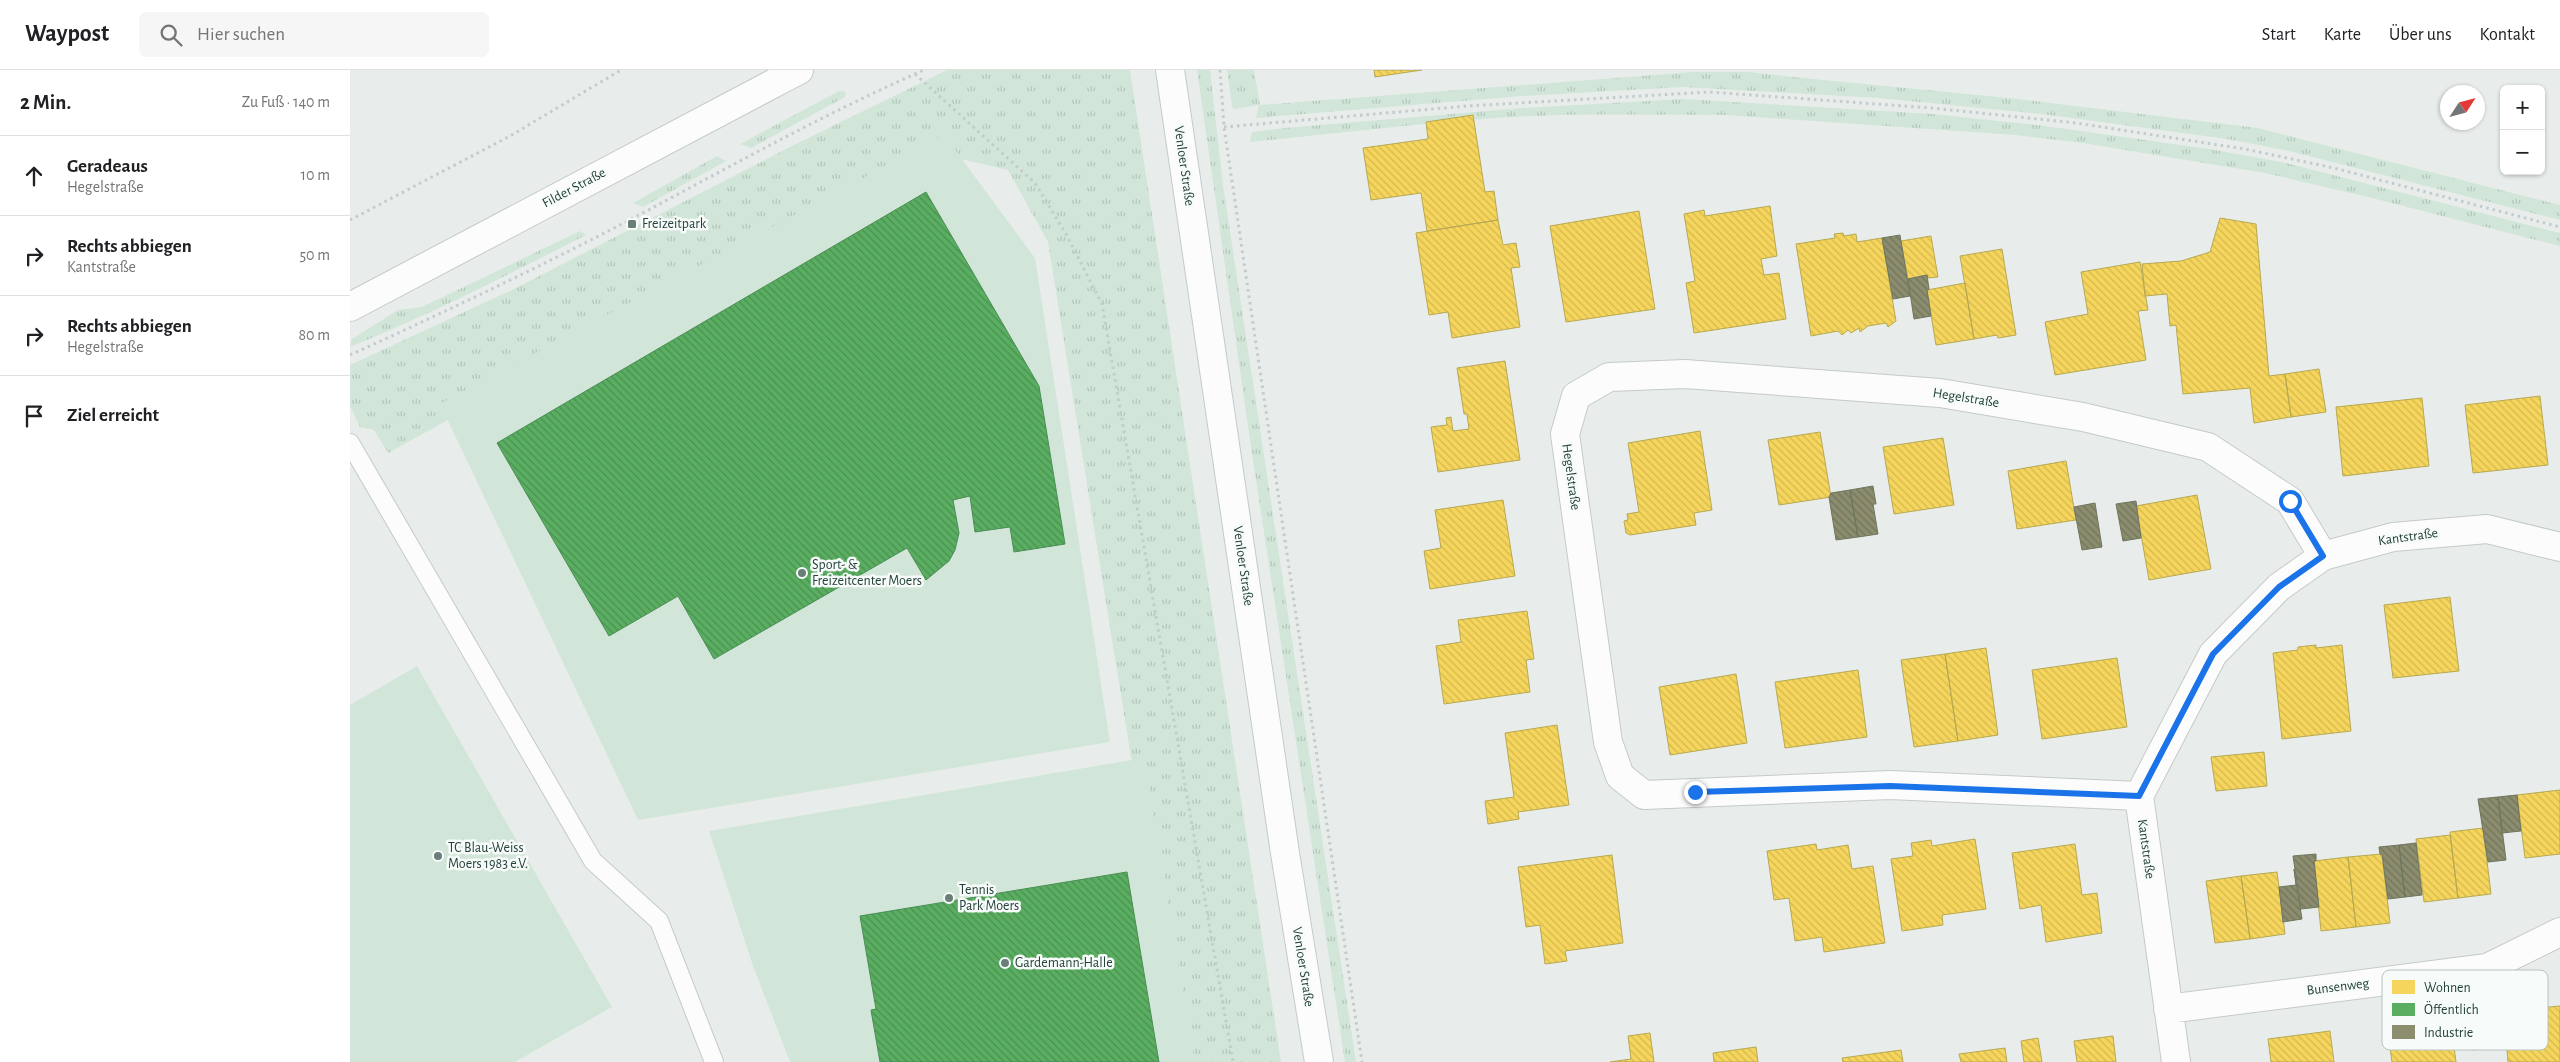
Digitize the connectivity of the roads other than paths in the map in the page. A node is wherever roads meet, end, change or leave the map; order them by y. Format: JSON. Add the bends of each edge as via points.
{"nodes":[{"id":1,"x":799,"y":70,"type":"edge"},
{"id":2,"x":1170,"y":70,"type":"edge"},
{"id":3,"x":350,"y":307,"type":"edge"},
{"id":4,"x":350,"y":443,"type":"edge"},
{"id":5,"x":2560,"y":547,"type":"edge"},
{"id":6,"x":2323,"y":556,"type":"junction"},
{"id":7,"x":2139,"y":796,"type":"junction"},
{"id":8,"x":2560,"y":932,"type":"edge"},
{"id":9,"x":2472,"y":970,"type":"edge"},
{"id":10,"x":2382,"y":982,"type":"edge"},
{"id":11,"x":2168,"y":1010,"type":"junction"},
{"id":12,"x":714,"y":1062,"type":"edge"},
{"id":13,"x":1319,"y":1062,"type":"edge"},
{"id":14,"x":2176,"y":1062,"type":"edge"}],
"edges":[{"from":1,"to":3,"type":"street","name":"Filder Straße"},
{"from":2,"to":13,"type":"street","name":"Venloer Straße","via":[[1285,853]]},
{"from":4,"to":12,"type":"lane","via":[[593,861],[659,921]]},
{"from":5,"to":6,"type":"street","name":"Kantstraße","via":[[2487,529],[2393,537]]},
{"from":6,"to":7,"type":"street","name":"Kantstraße","via":[[2279,587],[2213,654]]},
{"from":6,"to":7,"type":"street","name":"Hegelstraße","via":[[2290,501],[2208,447],[2083,417],[1940,393],[1685,374],[1609,377],[1576,396],[1565,434],[1608,742],[1620,776],[1644,795],[1890,786]]},
{"from":7,"to":11,"type":"street","name":"Kantstraße"},
{"from":8,"to":9,"type":"street","name":"Bunsenweg","via":[[2487,968]]},
{"from":10,"to":11,"type":"street","name":"Bunsenweg"},
{"from":11,"to":14,"type":"street","name":"Kantstraße"}]}
